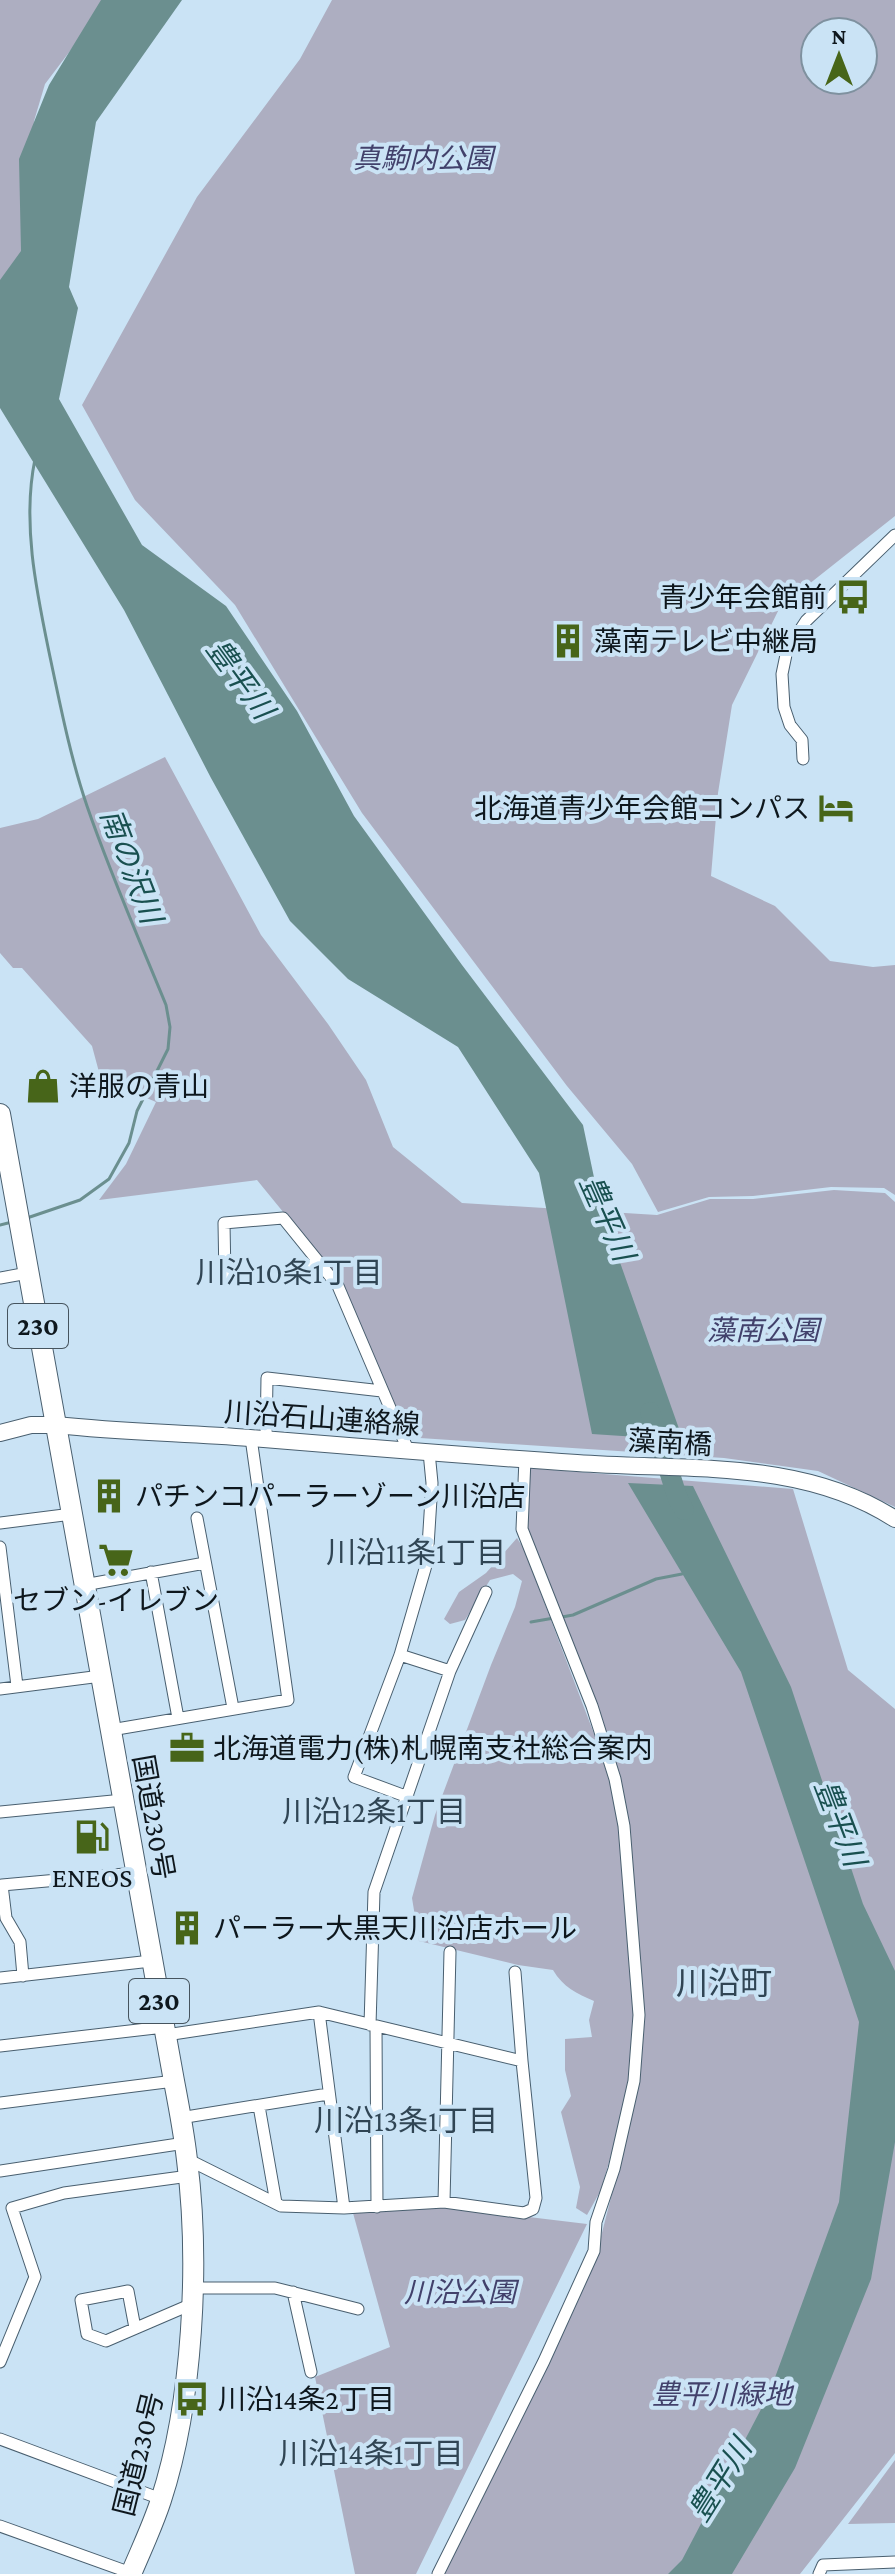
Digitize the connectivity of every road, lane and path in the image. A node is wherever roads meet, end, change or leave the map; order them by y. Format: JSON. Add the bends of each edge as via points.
{"nodes":[{"id":1,"x":895,"y":535,"type":"edge"},
{"id":2,"x":803,"y":759,"type":"dead end"},
{"id":3,"x":1,"y":1124,"type":"edge"},
{"id":4,"x":318,"y":1262,"type":"junction"},
{"id":5,"x":28,"y":1273,"type":"junction"},
{"id":6,"x":0,"y":1278,"type":"edge"},
{"id":7,"x":382,"y":1391,"type":"junction"},
{"id":8,"x":56,"y":1425,"type":"junction"},
{"id":9,"x":0,"y":1433,"type":"edge"},
{"id":10,"x":258,"y":1439,"type":"junction"},
{"id":11,"x":408,"y":1450,"type":"junction"},
{"id":12,"x":429,"y":1452,"type":"junction"},
{"id":13,"x":525,"y":1459,"type":"junction"},
{"id":14,"x":583,"y":1464,"type":"joint"},
{"id":15,"x":72,"y":1514,"type":"junction"},
{"id":16,"x":197,"y":1518,"type":"dead end"},
{"id":17,"x":895,"y":1519,"type":"edge"},
{"id":18,"x":0,"y":1523,"type":"edge"},
{"id":19,"x":0,"y":1547,"type":"edge"},
{"id":20,"x":205,"y":1563,"type":"junction"},
{"id":21,"x":151,"y":1572,"type":"junction"},
{"id":22,"x":84,"y":1585,"type":"junction"},
{"id":23,"x":486,"y":1592,"type":"dead end"},
{"id":24,"x":400,"y":1655,"type":"junction"},
{"id":25,"x":450,"y":1671,"type":"junction"},
{"id":26,"x":101,"y":1676,"type":"junction"},
{"id":27,"x":17,"y":1686,"type":"junction"},
{"id":28,"x":0,"y":1689,"type":"edge"},
{"id":29,"x":233,"y":1708,"type":"junction"},
{"id":30,"x":178,"y":1718,"type":"junction"},
{"id":31,"x":111,"y":1730,"type":"junction"},
{"id":32,"x":408,"y":1797,"type":"junction"},
{"id":33,"x":123,"y":1800,"type":"junction"},
{"id":34,"x":0,"y":1812,"type":"edge"},
{"id":35,"x":136,"y":1873,"type":"junction"},
{"id":36,"x":450,"y":1952,"type":"dead end"},
{"id":37,"x":151,"y":1961,"type":"junction"},
{"id":38,"x":515,"y":1972,"type":"dead end"},
{"id":39,"x":23,"y":1976,"type":"junction"},
{"id":40,"x":0,"y":1978,"type":"edge"},
{"id":41,"x":319,"y":2012,"type":"junction"},
{"id":42,"x":373,"y":2025,"type":"junction"},
{"id":43,"x":165,"y":2031,"type":"junction"},
{"id":44,"x":449,"y":2043,"type":"junction"},
{"id":45,"x":0,"y":2046,"type":"edge"},
{"id":46,"x":522,"y":2061,"type":"junction"},
{"id":47,"x":174,"y":2081,"type":"junction"},
{"id":48,"x":328,"y":2094,"type":"junction"},
{"id":49,"x":0,"y":2103,"type":"edge"},
{"id":50,"x":259,"y":2106,"type":"junction"},
{"id":51,"x":180,"y":2118,"type":"junction"},
{"id":52,"x":187,"y":2159,"type":"junction"},
{"id":53,"x":0,"y":2171,"type":"edge"},
{"id":54,"x":444,"y":2202,"type":"junction"},
{"id":55,"x":276,"y":2203,"type":"junction"},
{"id":56,"x":377,"y":2207,"type":"junction"},
{"id":57,"x":344,"y":2208,"type":"junction"},
{"id":58,"x":293,"y":2292,"type":"junction"},
{"id":59,"x":192,"y":2296,"type":"junction"},
{"id":60,"x":358,"y":2309,"type":"dead end"},
{"id":61,"x":135,"y":2328,"type":"junction"},
{"id":62,"x":2,"y":2354,"type":"edge"},
{"id":63,"x":311,"y":2372,"type":"dead end"},
{"id":64,"x":0,"y":2439,"type":"edge"},
{"id":65,"x":161,"y":2499,"type":"junction"},
{"id":66,"x":0,"y":2526,"type":"edge"},
{"id":67,"x":895,"y":2562,"type":"edge"},
{"id":68,"x":131,"y":2574,"type":"edge"},
{"id":69,"x":438,"y":2574,"type":"edge"},
{"id":70,"x":819,"y":2574,"type":"edge"}],
"edges":[{"from":1,"to":2,"type":"street","via":[[806,621],[787,650],[784,707],[802,740]]},
{"from":3,"to":5,"type":"highway","name":"国道230号","number":"230"},
{"from":4,"to":4,"type":"street","via":[[288,1276],[225,1278],[224,1223],[283,1218]]},
{"from":4,"to":7,"type":"street","via":[[338,1286]]},
{"from":5,"to":6,"type":"street"},
{"from":5,"to":8,"type":"highway","name":"国道230号","number":"230"},
{"from":7,"to":10,"type":"street","via":[[267,1378]]},
{"from":7,"to":11,"type":"street"},
{"from":8,"to":9,"type":"street","name":"川沿石山連絡線"},
{"from":8,"to":10,"type":"street","name":"川沿石山連絡線"},
{"from":8,"to":15,"type":"highway","name":"国道230号","number":"230"},
{"from":10,"to":11,"type":"street","name":"川沿石山連絡線"},
{"from":10,"to":29,"type":"street","via":[[288,1700]]},
{"from":11,"to":12,"type":"street","name":"川沿石山連絡線"},
{"from":12,"to":13,"type":"street","name":"川沿石山連絡線"},
{"from":12,"to":24,"type":"street","via":[[427,1562]]},
{"from":13,"to":14,"type":"street","name":"川沿石山連絡線"},
{"from":13,"to":69,"type":"street","via":[[522,1529],[596,1717],[624,1826],[639,2015],[634,2081],[596,2222],[594,2251]]},
{"from":14,"to":17,"type":"street","name":"藻南橋","via":[[754,1473],[817,1484]]},
{"from":15,"to":18,"type":"street"},
{"from":15,"to":22,"type":"highway","name":"国道230号","number":"230"},
{"from":16,"to":20,"type":"street"},
{"from":19,"to":27,"type":"street"},
{"from":20,"to":21,"type":"street"},
{"from":20,"to":29,"type":"street"},
{"from":21,"to":22,"type":"street"},
{"from":21,"to":30,"type":"street"},
{"from":22,"to":26,"type":"highway","name":"国道230号","number":"230"},
{"from":23,"to":25,"type":"street"},
{"from":24,"to":25,"type":"street"},
{"from":24,"to":32,"type":"street","via":[[354,1777]]},
{"from":25,"to":32,"type":"street"},
{"from":26,"to":27,"type":"street"},
{"from":26,"to":31,"type":"highway","name":"国道230号","number":"230"},
{"from":27,"to":28,"type":"street"},
{"from":29,"to":30,"type":"street"},
{"from":30,"to":31,"type":"street"},
{"from":31,"to":33,"type":"highway","name":"国道230号","number":"230"},
{"from":32,"to":42,"type":"street","via":[[374,1892]]},
{"from":33,"to":34,"type":"street"},
{"from":33,"to":35,"type":"highway","name":"国道230号","number":"230"},
{"from":35,"to":37,"type":"highway","name":"国道230号","number":"230"},
{"from":35,"to":39,"type":"street","via":[[2,1885],[6,1918],[20,1942]]},
{"from":36,"to":44,"type":"street"},
{"from":37,"to":39,"type":"street"},
{"from":37,"to":43,"type":"highway","name":"国道230号","number":"230"},
{"from":38,"to":46,"type":"street"},
{"from":39,"to":40,"type":"street"},
{"from":41,"to":42,"type":"street"},
{"from":41,"to":43,"type":"street"},
{"from":41,"to":48,"type":"street"},
{"from":42,"to":44,"type":"street"},
{"from":42,"to":56,"type":"street"},
{"from":43,"to":45,"type":"street"},
{"from":43,"to":47,"type":"highway","name":"国道230号","number":"230"},
{"from":44,"to":46,"type":"street"},
{"from":44,"to":54,"type":"street"},
{"from":46,"to":54,"type":"street","via":[[533,2209],[524,2213]]},
{"from":47,"to":49,"type":"street"},
{"from":47,"to":51,"type":"highway","name":"国道230号","number":"230"},
{"from":48,"to":50,"type":"street"},
{"from":48,"to":57,"type":"street"},
{"from":50,"to":51,"type":"street"},
{"from":50,"to":55,"type":"street"},
{"from":51,"to":52,"type":"highway","name":"国道230号","number":"230"},
{"from":52,"to":53,"type":"street"},
{"from":52,"to":55,"type":"street"},
{"from":52,"to":59,"type":"highway","name":"国道230号","number":"230"},
{"from":52,"to":62,"type":"street","via":[[12,2208],[35,2277]]},
{"from":54,"to":56,"type":"street"},
{"from":55,"to":57,"type":"street"},
{"from":56,"to":57,"type":"street"},
{"from":58,"to":59,"type":"street","via":[[275,2288]]},
{"from":58,"to":60,"type":"street"},
{"from":58,"to":63,"type":"street"},
{"from":59,"to":61,"type":"street"},
{"from":59,"to":65,"type":"highway","name":"国道230号","number":"230","via":[[178,2432]]},
{"from":61,"to":61,"type":"street","via":[[106,2341],[87,2334],[81,2300],[128,2291]]},
{"from":64,"to":65,"type":"street"},
{"from":65,"to":68,"type":"highway","name":"国道230号","number":"230"},
{"from":66,"to":68,"type":"street"},
{"from":67,"to":70,"type":"street","via":[[823,2565]]}]}
